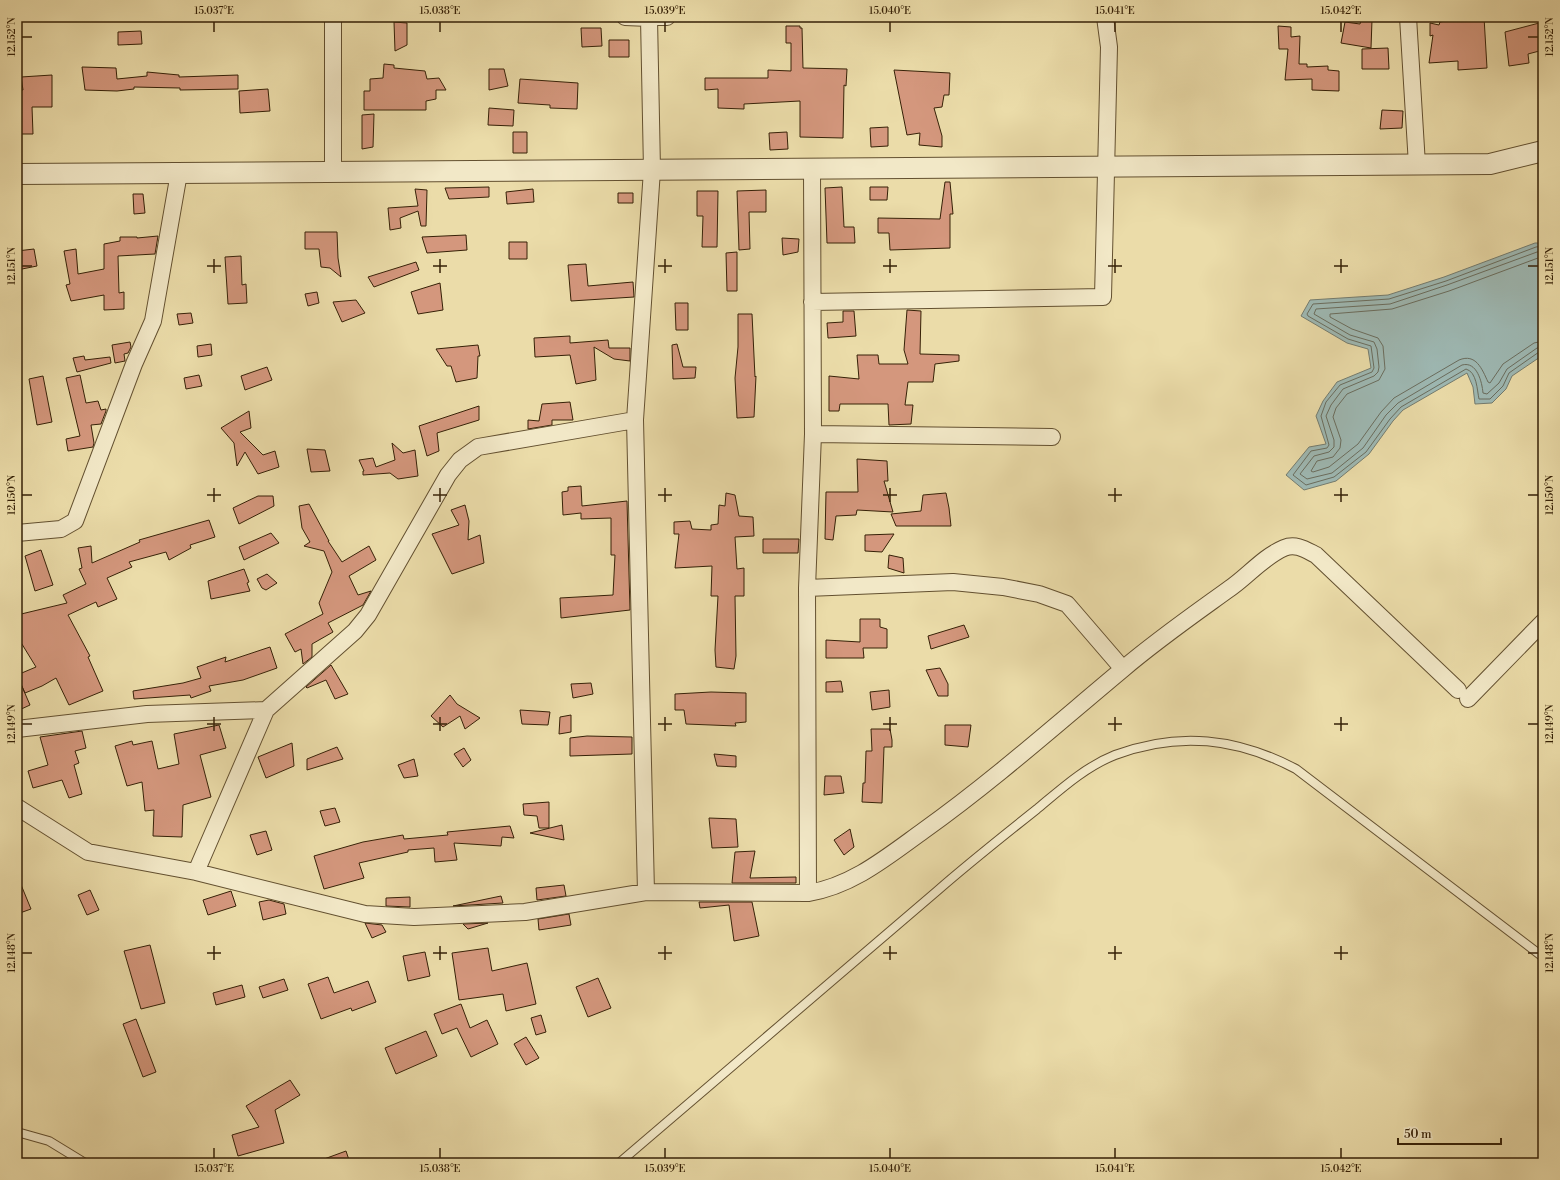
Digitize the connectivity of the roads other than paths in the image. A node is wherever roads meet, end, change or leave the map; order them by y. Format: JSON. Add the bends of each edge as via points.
{"nodes":[{"id":1,"x":333,"y":17,"type":"edge"},
{"id":2,"x":625,"y":17,"type":"edge"},
{"id":3,"x":649,"y":17,"type":"edge"},
{"id":4,"x":667,"y":17,"type":"edge"},
{"id":5,"x":1105,"y":17,"type":"edge"},
{"id":6,"x":1408,"y":17,"type":"edge"},
{"id":7,"x":1543,"y":150,"type":"edge"},
{"id":8,"x":1417,"y":165,"type":"junction"},
{"id":9,"x":1106,"y":167,"type":"junction"},
{"id":10,"x":812,"y":169,"type":"junction"},
{"id":11,"x":652,"y":170,"type":"junction"},
{"id":12,"x":333,"y":172,"type":"junction"},
{"id":13,"x":179,"y":173,"type":"junction"},
{"id":14,"x":17,"y":174,"type":"edge"},
{"id":15,"x":812,"y":302,"type":"junction"},
{"id":16,"x":635,"y":420,"type":"junction"},
{"id":17,"x":813,"y":434,"type":"junction"},
{"id":18,"x":1052,"y":437,"type":"dead end"},
{"id":19,"x":17,"y":533,"type":"edge"},
{"id":20,"x":807,"y":588,"type":"junction"},
{"id":21,"x":1543,"y":622,"type":"edge"},
{"id":22,"x":1123,"y":669,"type":"junction"},
{"id":23,"x":266,"y":710,"type":"junction"},
{"id":24,"x":17,"y":729,"type":"edge"},
{"id":25,"x":17,"y":807,"type":"edge"},
{"id":26,"x":196,"y":872,"type":"junction"},
{"id":27,"x":646,"y":892,"type":"junction"},
{"id":28,"x":808,"y":893,"type":"junction"},
{"id":29,"x":1543,"y":957,"type":"edge"},
{"id":30,"x":17,"y":1132,"type":"edge"},
{"id":31,"x":85,"y":1163,"type":"edge"},
{"id":32,"x":619,"y":1163,"type":"edge"}],
"edges":[{"from":1,"to":12,"type":"street"},
{"from":2,"to":3,"type":"street"},
{"from":3,"to":4,"type":"street"},
{"from":3,"to":11,"type":"street"},
{"from":5,"to":9,"type":"street","via":[[1109,47]]},
{"from":6,"to":8,"type":"street"},
{"from":7,"to":8,"type":"street","via":[[1490,164]]},
{"from":8,"to":9,"type":"street"},
{"from":9,"to":10,"type":"street"},
{"from":9,"to":15,"type":"street","via":[[1103,297]]},
{"from":10,"to":11,"type":"street"},
{"from":10,"to":15,"type":"street"},
{"from":11,"to":12,"type":"street"},
{"from":11,"to":16,"type":"street"},
{"from":12,"to":13,"type":"street"},
{"from":13,"to":14,"type":"street"},
{"from":13,"to":19,"type":"street","via":[[153,321],[134,364],[75,521],[61,529]]},
{"from":15,"to":17,"type":"street"},
{"from":16,"to":23,"type":"street","via":[[478,447],[460,460],[448,475],[368,616],[355,631]]},
{"from":16,"to":27,"type":"street"},
{"from":17,"to":18,"type":"street"},
{"from":17,"to":20,"type":"street"},
{"from":20,"to":22,"type":"street","via":[[953,582],[1039,594],[1067,604]]},
{"from":20,"to":28,"type":"street"},
{"from":21,"to":22,"type":"street","via":[[1463,694],[1316,555],[1298,546],[1285,547],[1166,634]]},
{"from":22,"to":28,"type":"street","via":[[961,803],[868,871],[820,891]]},
{"from":23,"to":24,"type":"street","via":[[147,714]]},
{"from":23,"to":26,"type":"street"},
{"from":25,"to":26,"type":"street","via":[[88,852]]},
{"from":26,"to":27,"type":"street","via":[[365,914],[414,917],[525,912]]},
{"from":27,"to":28,"type":"street"},
{"from":29,"to":32,"type":"lane","via":[[1290,766],[1259,752],[1224,742],[1184,740],[1147,746],[1104,760],[1082,773],[968,864]]},
{"from":30,"to":31,"type":"lane","via":[[49,1141]]}]}
